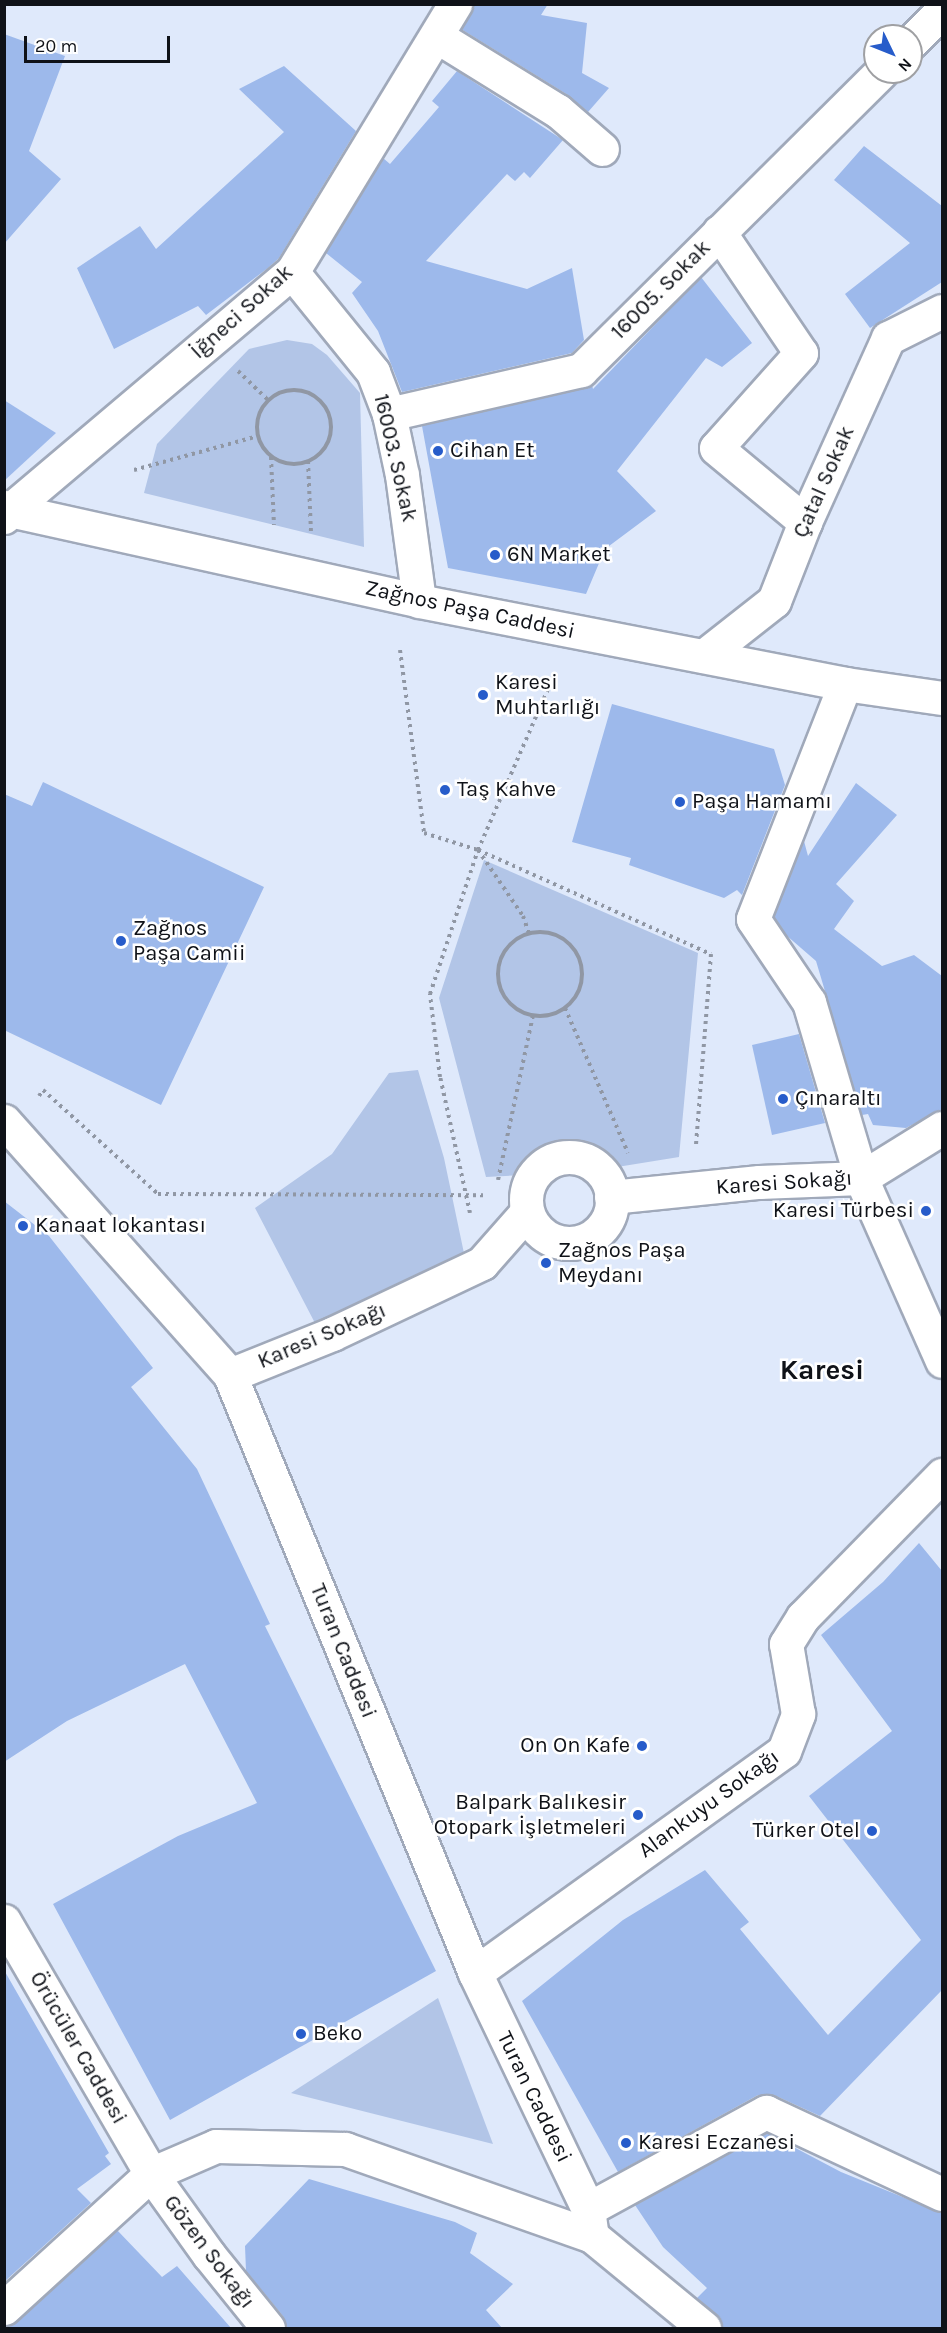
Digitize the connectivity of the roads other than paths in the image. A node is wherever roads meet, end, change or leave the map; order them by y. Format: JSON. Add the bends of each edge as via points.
{"nodes":[{"id":1,"x":455,"y":4,"type":"edge"},
{"id":2,"x":942,"y":11,"type":"edge"},
{"id":3,"x":923,"y":30,"type":"edge"},
{"id":4,"x":438,"y":37,"type":"junction"},
{"id":5,"x":869,"y":84,"type":"edge"},
{"id":6,"x":602,"y":149,"type":"dead end"},
{"id":7,"x":719,"y":232,"type":"junction"},
{"id":8,"x":292,"y":272,"type":"junction"},
{"id":9,"x":942,"y":311,"type":"edge"},
{"id":10,"x":389,"y":414,"type":"junction"},
{"id":11,"x":6,"y":511,"type":"edge"},
{"id":12,"x":805,"y":522,"type":"junction"},
{"id":13,"x":419,"y":601,"type":"junction"},
{"id":14,"x":704,"y":656,"type":"junction"},
{"id":15,"x":845,"y":684,"type":"junction"},
{"id":16,"x":942,"y":698,"type":"edge"},
{"id":17,"x":9,"y":1126,"type":"edge"},
{"id":18,"x":942,"y":1128,"type":"edge"},
{"id":19,"x":861,"y":1179,"type":"junction"},
{"id":20,"x":611,"y":1197,"type":"junction"},
{"id":21,"x":516,"y":1202,"type":"junction"},
{"id":22,"x":942,"y":1361,"type":"edge"},
{"id":23,"x":230,"y":1375,"type":"junction"},
{"id":24,"x":942,"y":1475,"type":"edge"},
{"id":25,"x":4,"y":1921,"type":"edge"},
{"id":26,"x":475,"y":1973,"type":"junction"},
{"id":27,"x":151,"y":2174,"type":"junction"},
{"id":28,"x":942,"y":2194,"type":"edge"},
{"id":29,"x":590,"y":2222,"type":"junction"},
{"id":30,"x":4,"y":2307,"type":"edge"},
{"id":31,"x":268,"y":2328,"type":"edge"},
{"id":32,"x":704,"y":2328,"type":"edge"}],
"edges":[{"from":1,"to":4,"type":"street","name":"İğneci Sokak"},
{"from":2,"to":3,"type":"street"},
{"from":4,"to":6,"type":"street","via":[[558,111]]},
{"from":4,"to":8,"type":"street","name":"İğneci Sokak"},
{"from":5,"to":7,"type":"street","name":"16005. Sokak"},
{"from":7,"to":10,"type":"street","name":"16005. Sokak","via":[[581,370]]},
{"from":7,"to":12,"type":"street","via":[[801,353],[716,448]]},
{"from":8,"to":10,"type":"street","name":"16003. Sokak","via":[[374,372]]},
{"from":8,"to":11,"type":"street","name":"İğneci Sokak"},
{"from":9,"to":12,"type":"street","name":"Çatal Sokak","via":[[888,338]]},
{"from":10,"to":13,"type":"street","name":"16003. Sokak","via":[[414,545]]},
{"from":11,"to":13,"type":"street","name":"Zağnos Paşa Caddesi"},
{"from":12,"to":14,"type":"street","name":"Çatal Sokak","via":[[774,601]]},
{"from":13,"to":14,"type":"street","name":"Zağnos Paşa Caddesi"},
{"from":14,"to":15,"type":"street","name":"Zağnos Paşa Caddesi"},
{"from":15,"to":16,"type":"street","name":"Zağnos Paşa Caddesi"},
{"from":15,"to":19,"type":"street","via":[[753,920],[809,1002]]},
{"from":17,"to":23,"type":"street","name":"Turan Caddesi"},
{"from":18,"to":19,"type":"street","name":"Karesi Sokağı"},
{"from":19,"to":20,"type":"street","name":"Karesi Sokağı"},
{"from":19,"to":22,"type":"street"},
{"from":20,"to":21,"type":"street","via":[[598,1168],[573,1157],[560,1158],[536,1171]]},
{"from":20,"to":21,"type":"street","via":[[608,1220],[598,1231],[572,1243],[544,1235]]},
{"from":21,"to":23,"type":"street","name":"Karesi Sokağı","via":[[482,1263],[332,1334]]},
{"from":23,"to":26,"type":"street","name":"Turan Caddesi"},
{"from":24,"to":26,"type":"street","name":"Alankuyu Sokağı","via":[[803,1617],[786,1644],[798,1713],[784,1751]]},
{"from":25,"to":27,"type":"street","name":"Örücüler Caddesi"},
{"from":26,"to":29,"type":"street","name":"Turan Caddesi"},
{"from":27,"to":29,"type":"street","name":"Turan Caddesi","via":[[216,2146],[345,2149]]},
{"from":27,"to":30,"type":"street","name":"Turan Caddesi"},
{"from":27,"to":31,"type":"street","name":"Gözen Sokağı"},
{"from":28,"to":29,"type":"street","via":[[766,2112]]},
{"from":29,"to":32,"type":"street","name":"Turan Caddesi"}]}
